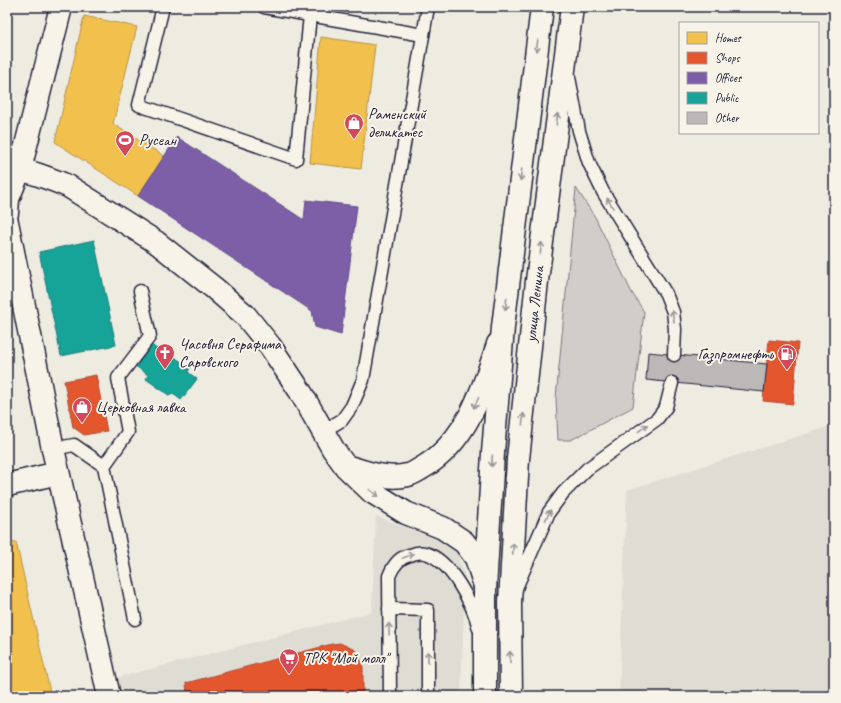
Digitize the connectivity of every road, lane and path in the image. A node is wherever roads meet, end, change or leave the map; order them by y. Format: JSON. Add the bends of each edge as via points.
{"nodes":[{"id":1,"x":61,"y":7,"type":"edge"},
{"id":2,"x":163,"y":7,"type":"edge"},
{"id":3,"x":264,"y":7,"type":"edge"},
{"id":4,"x":428,"y":7,"type":"edge"},
{"id":5,"x":542,"y":7,"type":"edge"},
{"id":6,"x":572,"y":7,"type":"edge"},
{"id":7,"x":310,"y":15,"type":"junction"},
{"id":8,"x":423,"y":35,"type":"junction"},
{"id":9,"x":565,"y":57,"type":"junction"},
{"id":10,"x":7,"y":147,"type":"edge"},
{"id":11,"x":13,"y":168,"type":"edge"},
{"id":12,"x":7,"y":213,"type":"edge"},
{"id":13,"x":7,"y":222,"type":"edge"},
{"id":14,"x":140,"y":291,"type":"dead end"},
{"id":15,"x":503,"y":326,"type":"junction"},
{"id":16,"x":674,"y":355,"type":"dead end"},
{"id":17,"x":672,"y":383,"type":"dead end"},
{"id":18,"x":322,"y":431,"type":"junction"},
{"id":19,"x":53,"y":450,"type":"junction"},
{"id":20,"x":104,"y":466,"type":"junction"},
{"id":21,"x":346,"y":466,"type":"junction"},
{"id":22,"x":58,"y":473,"type":"junction"},
{"id":23,"x":7,"y":485,"type":"edge"},
{"id":24,"x":486,"y":589,"type":"junction"},
{"id":25,"x":510,"y":602,"type":"junction"},
{"id":26,"x":389,"y":609,"type":"junction"},
{"id":27,"x":135,"y":619,"type":"dead end"},
{"id":28,"x":485,"y":662,"type":"junction"},
{"id":29,"x":109,"y":696,"type":"edge"},
{"id":30,"x":390,"y":696,"type":"edge"},
{"id":31,"x":428,"y":696,"type":"edge"},
{"id":32,"x":485,"y":696,"type":"edge"},
{"id":33,"x":511,"y":696,"type":"edge"}],
"edges":[{"from":1,"to":11,"type":"street"},
{"from":2,"to":7,"type":"lane","via":[[139,105],[296,159]]},
{"from":3,"to":7,"type":"lane"},
{"from":4,"to":8,"type":"lane"},
{"from":5,"to":15,"type":"street","name":"улица Ленина","one_way":true},
{"from":6,"to":9,"type":"street","name":"улица Ленина"},
{"from":7,"to":8,"type":"lane"},
{"from":8,"to":18,"type":"lane","via":[[363,380],[352,406],[342,420]]},
{"from":16,"to":9,"type":"lane","one_way":true,"via":[[673,312],[666,294],[589,163],[579,131]]},
{"from":25,"to":9,"type":"street","name":"улица Ленина","one_way":true,"via":[[518,459]]},
{"from":10,"to":11,"type":"lane"},
{"from":11,"to":12,"type":"street"},
{"from":11,"to":18,"type":"street","via":[[68,186],[156,242],[214,288],[245,315],[270,346],[300,391]]},
{"from":13,"to":19,"type":"street"},
{"from":14,"to":20,"type":"lane","via":[[150,336],[118,378],[128,432]]},
{"from":15,"to":21,"type":"street","one_way":true,"via":[[486,380],[468,418],[450,446],[434,461],[410,475],[396,477],[375,475]]},
{"from":15,"to":24,"type":"street","name":"улица Ленина","one_way":true},
{"from":25,"to":17,"type":"lane","one_way":true,"via":[[549,512],[563,493],[587,469],[657,419],[666,407]]},
{"from":18,"to":21,"type":"street"},
{"from":19,"to":20,"type":"lane","via":[[74,445]]},
{"from":19,"to":22,"type":"street"},
{"from":20,"to":27,"type":"lane"},
{"from":21,"to":24,"type":"street","one_way":true,"via":[[372,492],[406,513],[443,528],[464,542],[476,558]]},
{"from":22,"to":23,"type":"street"},
{"from":22,"to":29,"type":"street"},
{"from":24,"to":28,"type":"street","name":"улица Ленина"},
{"from":33,"to":25,"type":"street","name":"улица Ленина","one_way":true},
{"from":26,"to":28,"type":"lane","one_way":true,"via":[[389,576],[398,560],[416,553],[434,557],[449,570],[466,594],[478,624]]},
{"from":30,"to":26,"type":"lane","one_way":true},
{"from":31,"to":26,"type":"lane","one_way":true,"via":[[428,610]]},
{"from":28,"to":32,"type":"street","name":"улица Ленина"}]}
